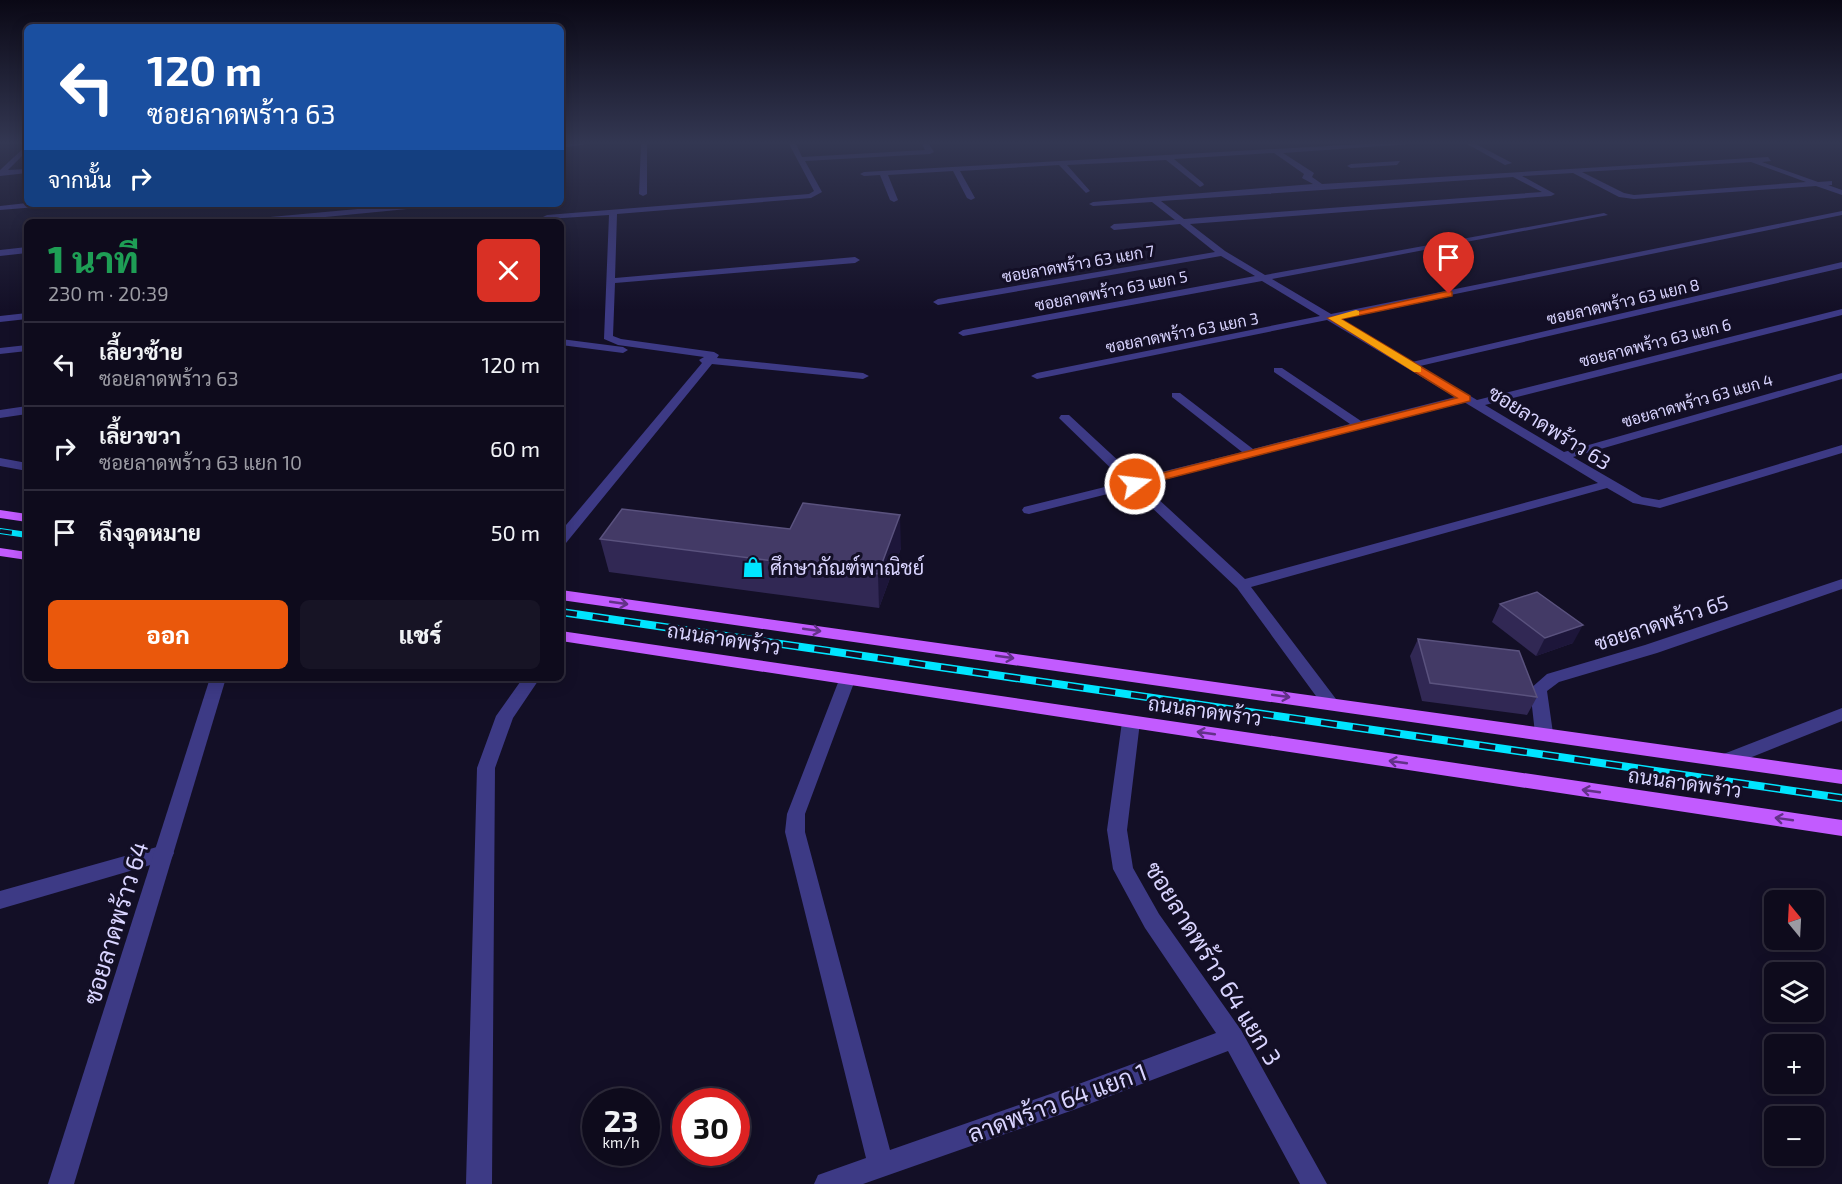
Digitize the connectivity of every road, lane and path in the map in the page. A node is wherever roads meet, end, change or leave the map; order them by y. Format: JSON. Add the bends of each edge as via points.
{"nodes":[{"id":1,"x":772,"y":199,"type":"edge"},
{"id":2,"x":1150,"y":199,"type":"edge"},
{"id":3,"x":1153,"y":199,"type":"edge"},
{"id":4,"x":1481,"y":199,"type":"edge"},
{"id":5,"x":1093,"y":204,"type":"dead end"},
{"id":6,"x":24,"y":206,"type":"edge"},
{"id":7,"x":406,"y":207,"type":"edge"},
{"id":8,"x":0,"y":208,"type":"edge"},
{"id":9,"x":613,"y":212,"type":"junction"},
{"id":10,"x":1842,"y":213,"type":"edge"},
{"id":11,"x":1604,"y":215,"type":"dead end"},
{"id":12,"x":547,"y":217,"type":"dead end"},
{"id":13,"x":280,"y":219,"type":"edge"},
{"id":14,"x":1180,"y":222,"type":"junction"},
{"id":15,"x":1114,"y":227,"type":"dead end"},
{"id":16,"x":24,"y":250,"type":"edge"},
{"id":17,"x":0,"y":253,"type":"edge"},
{"id":18,"x":1222,"y":253,"type":"junction"},
{"id":19,"x":855,"y":260,"type":"dead end"},
{"id":20,"x":1842,"y":265,"type":"edge"},
{"id":21,"x":1264,"y":276,"type":"junction"},
{"id":22,"x":610,"y":281,"type":"junction"},
{"id":23,"x":938,"y":302,"type":"dead end"},
{"id":24,"x":1842,"y":312,"type":"edge"},
{"id":25,"x":24,"y":316,"type":"edge"},
{"id":26,"x":1333,"y":318,"type":"junction"},
{"id":27,"x":0,"y":319,"type":"edge"},
{"id":28,"x":963,"y":333,"type":"dead end"},
{"id":29,"x":564,"y":342,"type":"edge"},
{"id":30,"x":24,"y":348,"type":"edge"},
{"id":31,"x":0,"y":351,"type":"edge"},
{"id":32,"x":711,"y":361,"type":"junction"},
{"id":33,"x":1411,"y":365,"type":"junction"},
{"id":34,"x":1278,"y":370,"type":"dead end"},
{"id":35,"x":863,"y":376,"type":"dead end"},
{"id":36,"x":1037,"y":376,"type":"dead end"},
{"id":37,"x":1842,"y":376,"type":"edge"},
{"id":38,"x":1176,"y":395,"type":"dead end"},
{"id":39,"x":1471,"y":401,"type":"junction"},
{"id":40,"x":24,"y":410,"type":"edge"},
{"id":41,"x":0,"y":414,"type":"edge"},
{"id":42,"x":1065,"y":418,"type":"dead end"},
{"id":43,"x":1359,"y":425,"type":"junction"},
{"id":44,"x":1842,"y":449,"type":"edge"},
{"id":45,"x":1251,"y":453,"type":"junction"},
{"id":46,"x":1562,"y":456,"type":"junction"},
{"id":47,"x":0,"y":462,"type":"edge"},
{"id":48,"x":24,"y":466,"type":"edge"},
{"id":49,"x":1609,"y":483,"type":"junction"},
{"id":50,"x":1135,"y":484,"type":"junction"},
{"id":51,"x":1029,"y":510,"type":"dead end"},
{"id":52,"x":0,"y":514,"type":"edge"},
{"id":53,"x":24,"y":518,"type":"edge"},
{"id":54,"x":564,"y":536,"type":"edge"},
{"id":55,"x":0,"y":552,"type":"edge"},
{"id":56,"x":24,"y":556,"type":"edge"},
{"id":57,"x":1842,"y":584,"type":"edge"},
{"id":58,"x":1242,"y":585,"type":"junction"},
{"id":59,"x":564,"y":594,"type":"edge"},
{"id":60,"x":564,"y":636,"type":"edge"},
{"id":61,"x":847,"y":680,"type":"junction"},
{"id":62,"x":217,"y":681,"type":"edge"},
{"id":63,"x":530,"y":681,"type":"edge"},
{"id":64,"x":1330,"y":703,"type":"junction"},
{"id":65,"x":1842,"y":714,"type":"edge"},
{"id":66,"x":1131,"y":722,"type":"junction"},
{"id":67,"x":1544,"y":734,"type":"junction"},
{"id":68,"x":1727,"y":760,"type":"junction"},
{"id":69,"x":1842,"y":777,"type":"edge"},
{"id":70,"x":1842,"y":828,"type":"edge"},
{"id":71,"x":164,"y":853,"type":"junction"},
{"id":72,"x":0,"y":900,"type":"edge"},
{"id":73,"x":1233,"y":1038,"type":"junction"},
{"id":74,"x":881,"y":1165,"type":"junction"},
{"id":75,"x":61,"y":1184,"type":"edge"},
{"id":76,"x":480,"y":1184,"type":"edge"},
{"id":77,"x":827,"y":1184,"type":"edge"},
{"id":78,"x":1314,"y":1184,"type":"edge"}],
"edges":[{"from":1,"to":9,"type":"street"},
{"from":2,"to":5,"type":"street"},
{"from":3,"to":14,"type":"street","name":"ซอยลาดพร้าว 63"},
{"from":4,"to":14,"type":"street"},
{"from":6,"to":8,"type":"street"},
{"from":7,"to":13,"type":"street"},
{"from":9,"to":12,"type":"street"},
{"from":9,"to":22,"type":"street"},
{"from":10,"to":26,"type":"street","name":"ซอยลาดพร้าว 63 แยก 3"},
{"from":11,"to":21,"type":"street","name":"ซอยลาดพร้าว 63 แยก 5"},
{"from":14,"to":15,"type":"street"},
{"from":14,"to":18,"type":"street","name":"ซอยลาดพร้าว 63"},
{"from":16,"to":17,"type":"street"},
{"from":18,"to":21,"type":"street","name":"ซอยลาดพร้าว 63"},
{"from":18,"to":23,"type":"street","name":"ซอยลาดพร้าว 63 แยก 7"},
{"from":19,"to":22,"type":"street"},
{"from":20,"to":33,"type":"street","name":"ซอยลาดพร้าว 63 แยก 8"},
{"from":21,"to":26,"type":"street","name":"ซอยลาดพร้าว 63"},
{"from":21,"to":28,"type":"street","name":"ซอยลาดพร้าว 63 แยก 5"},
{"from":22,"to":32,"type":"street","via":[[608,338],[711,353]]},
{"from":24,"to":39,"type":"street","name":"ซอยลาดพร้าว 63 แยก 6"},
{"from":25,"to":27,"type":"street"},
{"from":26,"to":33,"type":"street","name":"ซอยลาดพร้าว 63"},
{"from":26,"to":36,"type":"street","name":"ซอยลาดพร้าว 63 แยก 3"},
{"from":29,"to":32,"type":"street"},
{"from":30,"to":31,"type":"street"},
{"from":32,"to":35,"type":"street"},
{"from":32,"to":54,"type":"street"},
{"from":33,"to":39,"type":"street","name":"ซอยลาดพร้าว 63"},
{"from":34,"to":43,"type":"street"},
{"from":37,"to":46,"type":"street","name":"ซอยลาดพร้าว 63 แยก 4"},
{"from":38,"to":45,"type":"street"},
{"from":39,"to":43,"type":"street","name":"ซอยลาดพร้าว 63 แยก 6"},
{"from":39,"to":46,"type":"street","name":"ซอยลาดพร้าว 63"},
{"from":40,"to":41,"type":"street"},
{"from":42,"to":50,"type":"street"},
{"from":43,"to":45,"type":"street","name":"ซอยลาดพร้าว 63 แยก 6"},
{"from":44,"to":49,"type":"street","via":[[1660,504],[1638,500]]},
{"from":45,"to":50,"type":"street","name":"ซอยลาดพร้าว 63 แยก 6"},
{"from":46,"to":49,"type":"street","name":"ซอยลาดพร้าว 63"},
{"from":47,"to":48,"type":"street"},
{"from":49,"to":58,"type":"street","name":"ซอยลาดพร้าว 63"},
{"from":50,"to":51,"type":"street","name":"ซอยลาดพร้าว 63 แยก 6"},
{"from":50,"to":58,"type":"street"},
{"from":52,"to":53,"type":"main road"},
{"from":55,"to":56,"type":"main road"},
{"from":57,"to":67,"type":"street","name":"ซอยลาดพร้าว 65","via":[[1552,678],[1538,689]]},
{"from":58,"to":64,"type":"street"},
{"from":59,"to":64,"type":"main road","name":"ถนนลาดพร้าว","one_way":true},
{"from":60,"to":61,"type":"main road","name":"ถนนลาดพร้าว"},
{"from":61,"to":66,"type":"main road","name":"ถนนลาดพร้าว"},
{"from":61,"to":74,"type":"street","via":[[796,814],[795,832]]},
{"from":62,"to":71,"type":"street","name":"ซอยลาดพร้าว 64"},
{"from":63,"to":76,"type":"street","via":[[505,716],[486,768]]},
{"from":64,"to":67,"type":"main road","name":"ถนนลาดพร้าว"},
{"from":65,"to":68,"type":"street"},
{"from":70,"to":66,"type":"main road","name":"ถนนลาดพร้าว","one_way":true},
{"from":66,"to":73,"type":"street","name":"ซอยลาดพร้าว 64 แยก 3","via":[[1117,830],[1123,869],[1152,921]]},
{"from":67,"to":68,"type":"main road","name":"ถนนลาดพร้าว"},
{"from":68,"to":69,"type":"main road","name":"ถนนลาดพร้าว"},
{"from":71,"to":72,"type":"street"},
{"from":71,"to":75,"type":"street","name":"ซอยลาดพร้าว 64"},
{"from":73,"to":74,"type":"street","name":"ลาดพร้าว 64 แยก 1"},
{"from":73,"to":78,"type":"street","name":"ซอยลาดพร้าว 64 แยก 3"},
{"from":74,"to":77,"type":"street","name":"ลาดพร้าว 64 แยก 1"}]}
